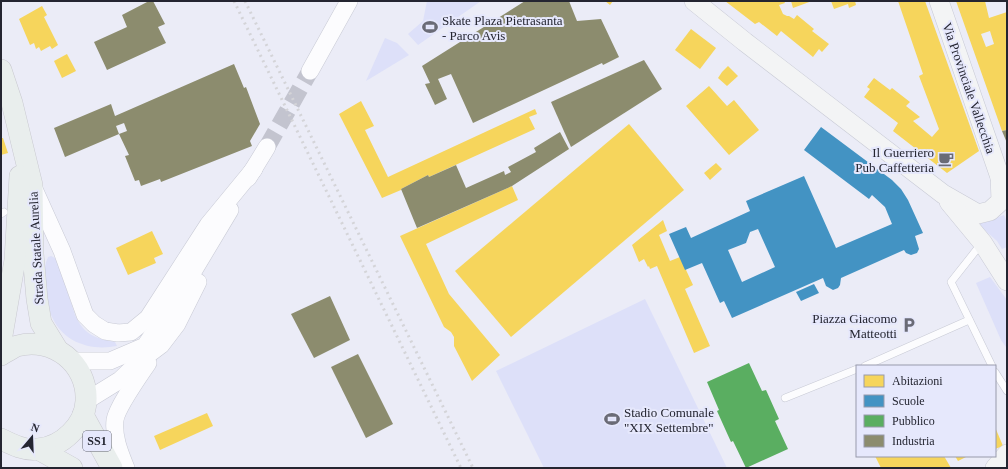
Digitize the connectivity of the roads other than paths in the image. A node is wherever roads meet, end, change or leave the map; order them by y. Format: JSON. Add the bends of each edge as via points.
{"nodes":[{"id":1,"x":349,"y":1,"type":"edge"},
{"id":2,"x":694,"y":1,"type":"edge"},
{"id":3,"x":939,"y":1,"type":"edge"},
{"id":4,"x":1,"y":70,"type":"edge"},
{"id":5,"x":310,"y":71,"type":"tunnel mouth"},
{"id":6,"x":22,"y":143,"type":"junction"},
{"id":7,"x":267,"y":147,"type":"tunnel mouth"},
{"id":8,"x":254,"y":169,"type":"junction"},
{"id":9,"x":1000,"y":175,"type":"junction"},
{"id":10,"x":32,"y":185,"type":"junction"},
{"id":11,"x":943,"y":194,"type":"junction"},
{"id":12,"x":1007,"y":197,"type":"edge"},
{"id":13,"x":214,"y":239,"type":"junction"},
{"id":14,"x":982,"y":242,"type":"junction"},
{"id":15,"x":1004,"y":269,"type":"edge"},
{"id":16,"x":969,"y":320,"type":"junction"},
{"id":17,"x":1,"y":341,"type":"edge"},
{"id":18,"x":161,"y":344,"type":"junction"},
{"id":19,"x":1,"y":355,"type":"edge"},
{"id":20,"x":65,"y":355,"type":"junction"},
{"id":21,"x":867,"y":365,"type":"edge"},
{"id":22,"x":992,"y":365,"type":"edge"},
{"id":23,"x":856,"y":369,"type":"edge"},
{"id":24,"x":996,"y":374,"type":"edge"},
{"id":25,"x":1007,"y":392,"type":"edge"},
{"id":26,"x":785,"y":398,"type":"dead end"},
{"id":27,"x":85,"y":408,"type":"junction"},
{"id":28,"x":1,"y":439,"type":"edge"},
{"id":29,"x":38,"y":450,"type":"junction"},
{"id":30,"x":1007,"y":454,"type":"edge"},
{"id":31,"x":72,"y":468,"type":"edge"},
{"id":32,"x":112,"y":468,"type":"edge"},
{"id":33,"x":126,"y":468,"type":"edge"},
{"id":34,"x":995,"y":468,"type":"edge"}],
"edges":[{"from":1,"to":5,"type":"street"},
{"from":2,"to":11,"type":"main road"},
{"from":3,"to":9,"type":"main road","name":"Via Provinciale Vallecchia"},
{"from":4,"to":6,"type":"main road","name":"Strada Statale Aurelia"},
{"from":6,"to":10,"type":"main road","name":"Strada Statale Aurelia"},
{"from":6,"to":17,"type":"main road","name":"Strada Statale Aurelia","via":[[15,260]]},
{"from":7,"to":8,"type":"street"},
{"from":8,"to":10,"type":"street","via":[[208,225],[148,318],[130,332],[118,333],[105,331],[85,315],[62,252]]},
{"from":8,"to":13,"type":"street"},
{"from":9,"to":11,"type":"main road","via":[[1001,201],[990,211],[978,214]]},
{"from":9,"to":12,"type":"main road"},
{"from":10,"to":20,"type":"main road","name":"Strada Statale Aurelia","via":[[33,254],[41,323]]},
{"from":11,"to":14,"type":"main road"},
{"from":13,"to":18,"type":"street","via":[[195,288],[177,324]]},
{"from":13,"to":20,"type":"street","via":[[145,346],[110,361]]},
{"from":14,"to":15,"type":"main road"},
{"from":14,"to":16,"type":"lane","via":[[951,282]]},
{"from":16,"to":21,"type":"lane"},
{"from":16,"to":22,"type":"lane"},
{"from":18,"to":27,"type":"street"},
{"from":18,"to":33,"type":"street","via":[[135,382],[115,419],[118,448]]},
{"from":19,"to":20,"type":"main road","via":[[16,346],[37,344]]},
{"from":20,"to":27,"type":"main road","name":"Strada Statale Aurelia","via":[[84,380]]},
{"from":23,"to":26,"type":"lane"},
{"from":24,"to":25,"type":"lane"},
{"from":27,"to":29,"type":"main road","via":[[73,432],[57,444]]},
{"from":27,"to":32,"type":"main road","number":"SS1"},
{"from":28,"to":29,"type":"main road","via":[[18,448]]},
{"from":29,"to":31,"type":"main road"},
{"from":30,"to":34,"type":"main road"}]}
